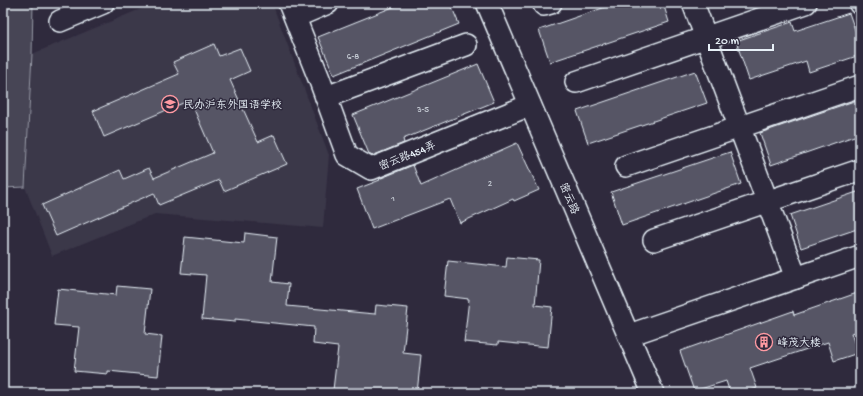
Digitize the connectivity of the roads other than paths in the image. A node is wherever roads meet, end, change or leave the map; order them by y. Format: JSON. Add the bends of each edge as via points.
{"nodes":[{"id":1,"x":103,"y":3,"type":"edge"},
{"id":2,"x":328,"y":3,"type":"edge"},
{"id":3,"x":487,"y":3,"type":"edge"},
{"id":4,"x":693,"y":3,"type":"edge"},
{"id":5,"x":806,"y":3,"type":"edge"},
{"id":6,"x":292,"y":10,"type":"edge"},
{"id":7,"x":60,"y":21,"type":"dead end"},
{"id":8,"x":706,"y":38,"type":"junction"},
{"id":9,"x":466,"y":45,"type":"dead end"},
{"id":10,"x":576,"y":82,"type":"dead end"},
{"id":11,"x":860,"y":86,"type":"edge"},
{"id":12,"x":326,"y":97,"type":"junction"},
{"id":13,"x":530,"y":105,"type":"junction"},
{"id":14,"x":739,"y":127,"type":"junction"},
{"id":15,"x":626,"y":166,"type":"dead end"},
{"id":16,"x":860,"y":170,"type":"edge"},
{"id":17,"x":767,"y":202,"type":"junction"},
{"id":18,"x":654,"y":240,"type":"dead end"},
{"id":19,"x":860,"y":256,"type":"edge"},
{"id":20,"x":796,"y":278,"type":"junction"},
{"id":21,"x":629,"y":336,"type":"junction"},
{"id":22,"x":653,"y":393,"type":"edge"}],
"edges":[{"from":1,"to":7,"type":"street"},
{"from":2,"to":6,"type":"street"},
{"from":3,"to":13,"type":"street","name":"密云路"},
{"from":4,"to":8,"type":"street"},
{"from":5,"to":8,"type":"street"},
{"from":6,"to":12,"type":"street","name":"密云路454弄"},
{"from":8,"to":10,"type":"street"},
{"from":8,"to":14,"type":"street"},
{"from":9,"to":12,"type":"street"},
{"from":11,"to":14,"type":"street"},
{"from":12,"to":13,"type":"street","name":"密云路454弄","via":[[347,155],[371,170]]},
{"from":13,"to":21,"type":"street","name":"密云路"},
{"from":14,"to":15,"type":"street"},
{"from":14,"to":17,"type":"street"},
{"from":16,"to":17,"type":"street"},
{"from":17,"to":18,"type":"street"},
{"from":17,"to":20,"type":"street"},
{"from":19,"to":20,"type":"street"},
{"from":20,"to":21,"type":"street"},
{"from":21,"to":22,"type":"street","name":"密云路"}]}
